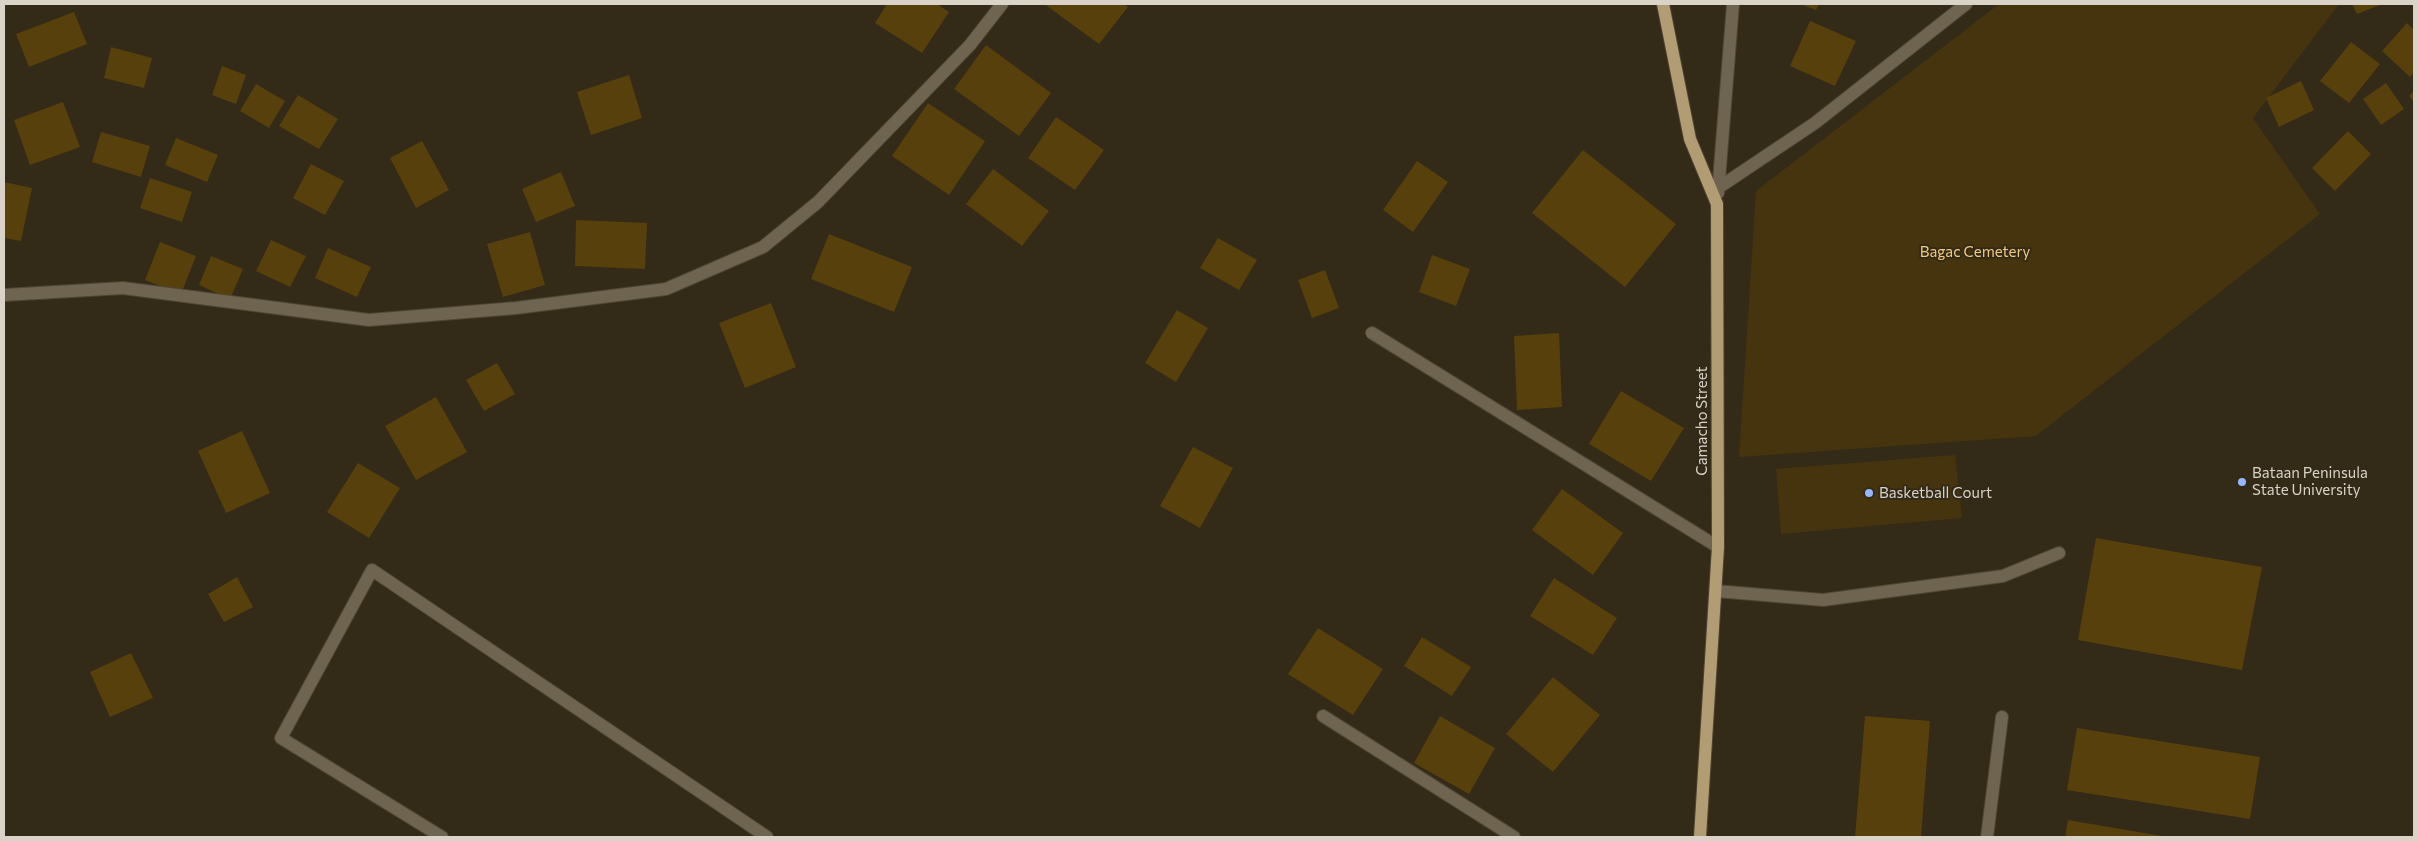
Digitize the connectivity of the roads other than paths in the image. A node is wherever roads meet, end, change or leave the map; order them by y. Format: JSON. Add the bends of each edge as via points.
{"nodes":[{"id":1,"x":1002,"y":4,"type":"edge"},
{"id":2,"x":1662,"y":4,"type":"edge"},
{"id":3,"x":1733,"y":4,"type":"edge"},
{"id":4,"x":1966,"y":4,"type":"edge"},
{"id":5,"x":1718,"y":188,"type":"junction"},
{"id":6,"x":1717,"y":204,"type":"junction"},
{"id":7,"x":4,"y":295,"type":"edge"},
{"id":8,"x":1372,"y":333,"type":"dead end"},
{"id":9,"x":1718,"y":547,"type":"junction"},
{"id":10,"x":2059,"y":553,"type":"dead end"},
{"id":11,"x":1716,"y":592,"type":"junction"},
{"id":12,"x":1323,"y":716,"type":"dead end"},
{"id":13,"x":2002,"y":717,"type":"dead end"},
{"id":14,"x":442,"y":837,"type":"edge"},
{"id":15,"x":767,"y":837,"type":"edge"},
{"id":16,"x":1514,"y":837,"type":"edge"},
{"id":17,"x":1700,"y":837,"type":"edge"},
{"id":18,"x":1987,"y":837,"type":"edge"}],
"edges":[{"from":1,"to":7,"type":"street","via":[[970,45],[818,202],[763,247],[666,289],[516,308],[369,320],[123,288]]},
{"from":2,"to":6,"type":"main road","via":[[1690,139]]},
{"from":3,"to":5,"type":"street","name":"Camacho Street"},
{"from":4,"to":5,"type":"street","via":[[1815,123]]},
{"from":5,"to":6,"type":"street","name":"Camacho Street"},
{"from":6,"to":9,"type":"main road","name":"Camacho Street"},
{"from":8,"to":9,"type":"street"},
{"from":9,"to":11,"type":"main road","name":"Camacho Street"},
{"from":10,"to":11,"type":"street","via":[[2003,576],[1823,600]]},
{"from":11,"to":17,"type":"main road","name":"Camacho Street"},
{"from":12,"to":16,"type":"street"},
{"from":13,"to":18,"type":"street"},
{"from":14,"to":15,"type":"street","via":[[281,738],[372,570]]}]}
